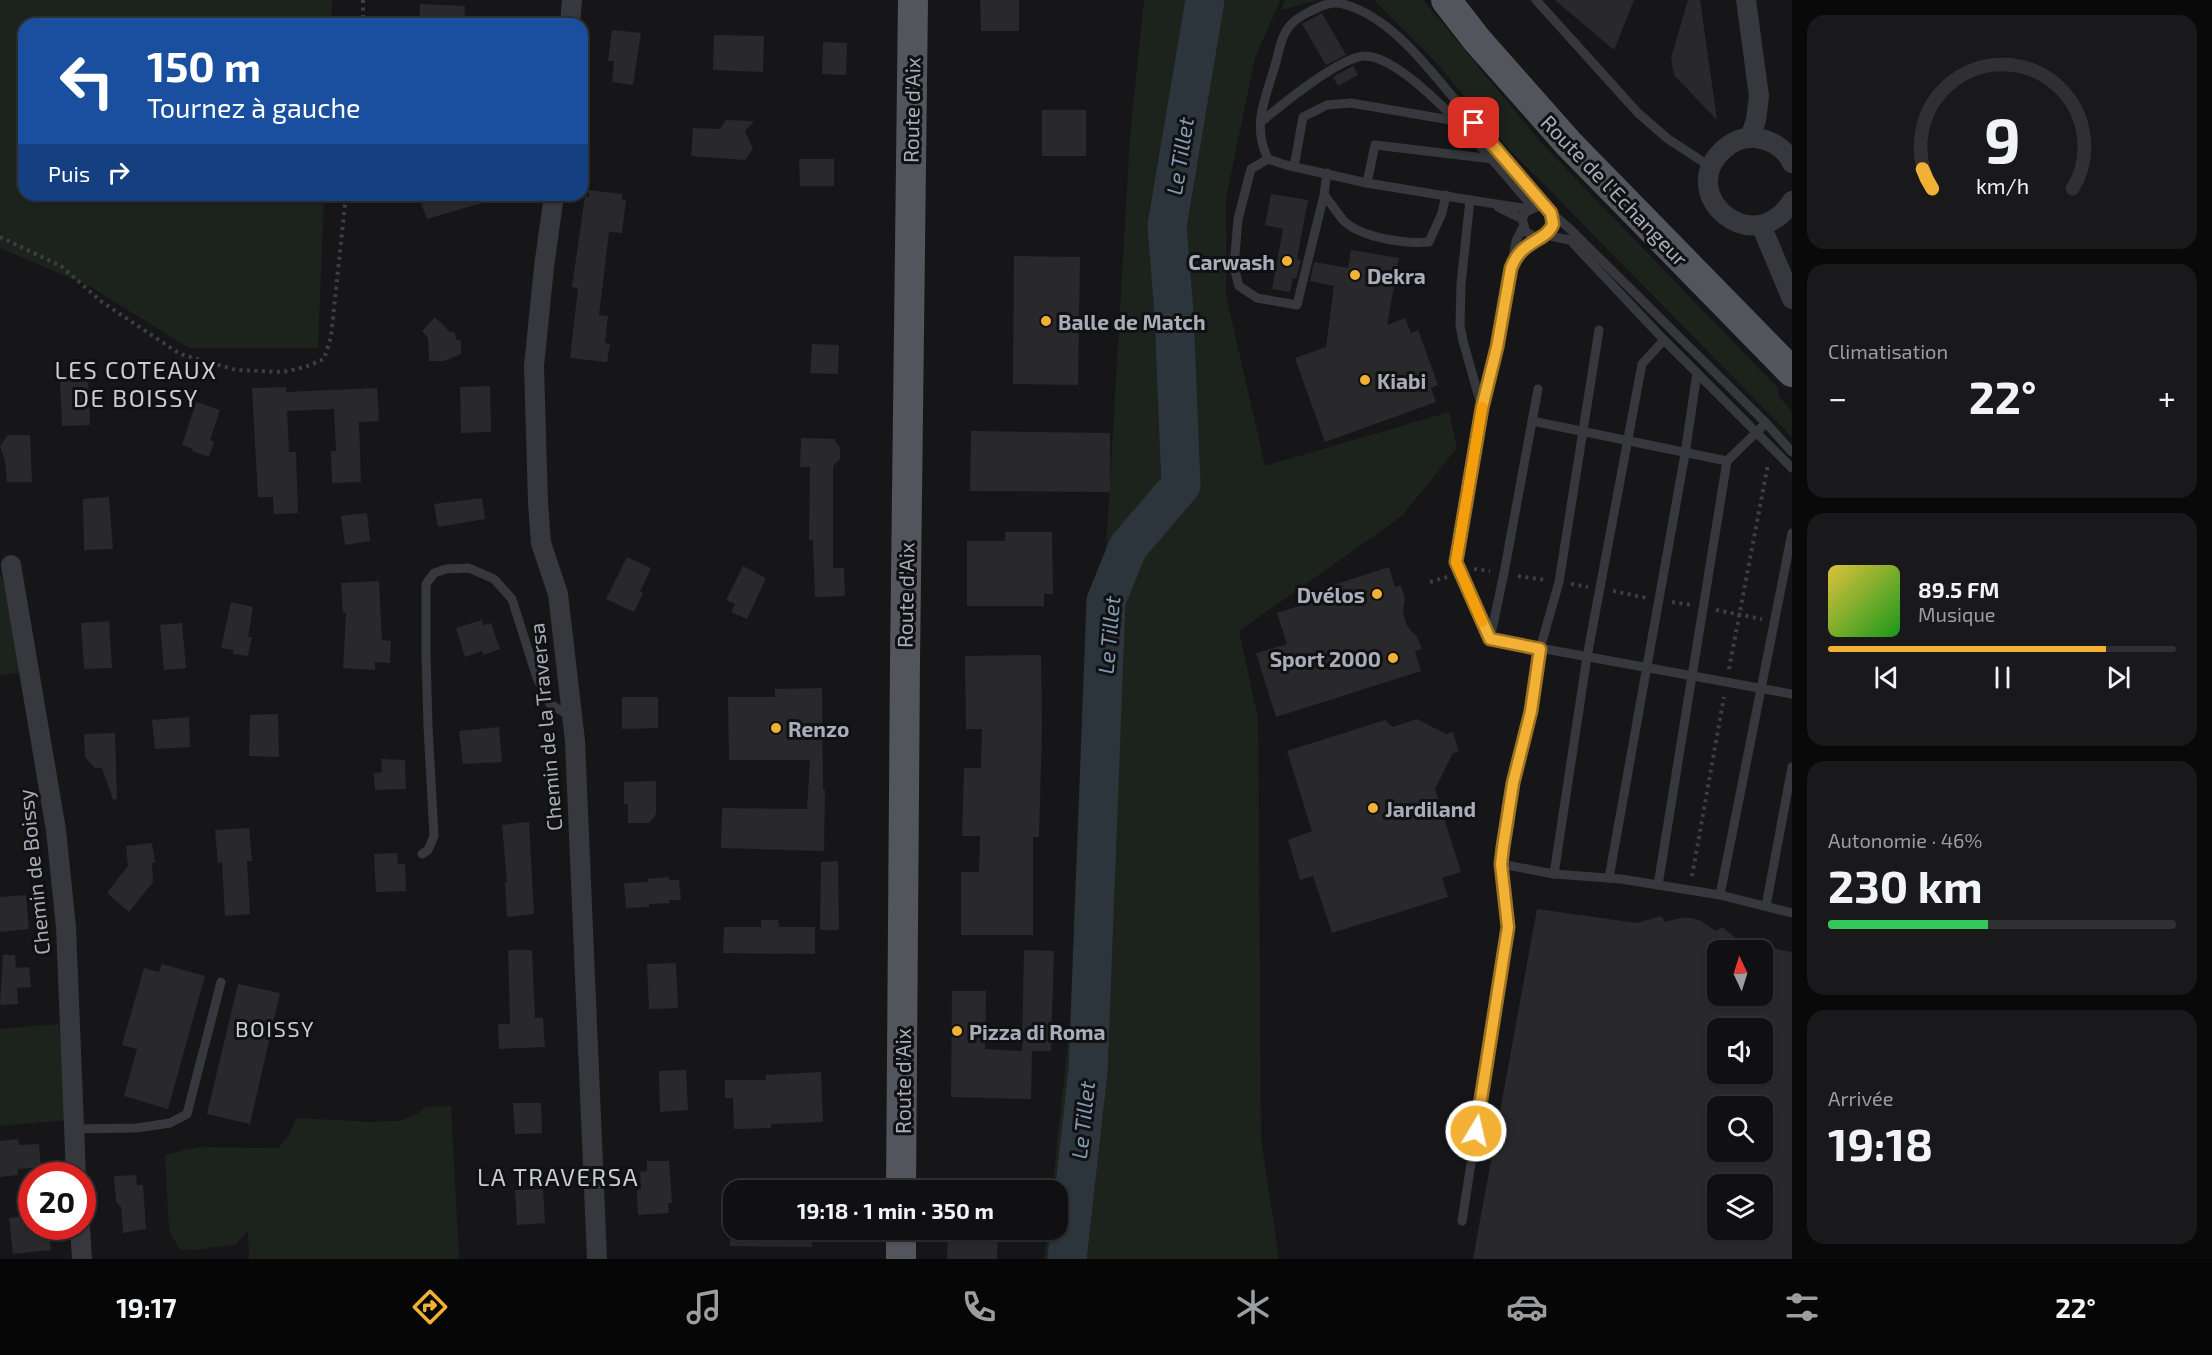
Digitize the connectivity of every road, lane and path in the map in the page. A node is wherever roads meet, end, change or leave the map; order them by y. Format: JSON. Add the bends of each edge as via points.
{"nodes":[{"id":1,"x":363,"y":0,"type":"edge"},
{"id":2,"x":572,"y":0,"type":"edge"},
{"id":3,"x":913,"y":0,"type":"edge"},
{"id":4,"x":1446,"y":0,"type":"edge"},
{"id":5,"x":1536,"y":0,"type":"edge"},
{"id":6,"x":1746,"y":0,"type":"edge"},
{"id":7,"x":363,"y":18,"type":"edge"},
{"id":8,"x":570,"y":18,"type":"edge"},
{"id":9,"x":1455,"y":120,"type":"junction"},
{"id":10,"x":1261,"y":122,"type":"junction"},
{"id":11,"x":1474,"y":123,"type":"junction"},
{"id":12,"x":1750,"y":138,"type":"junction"},
{"id":13,"x":1268,"y":159,"type":"junction"},
{"id":14,"x":1491,"y":159,"type":"junction"},
{"id":15,"x":1504,"y":159,"type":"junction"},
{"id":16,"x":1792,"y":163,"type":"edge"},
{"id":17,"x":1293,"y":167,"type":"junction"},
{"id":18,"x":1711,"y":167,"type":"junction"},
{"id":19,"x":1327,"y":173,"type":"junction"},
{"id":20,"x":1366,"y":183,"type":"junction"},
{"id":21,"x":1324,"y":195,"type":"junction"},
{"id":22,"x":1446,"y":195,"type":"junction"},
{"id":23,"x":1470,"y":200,"type":"junction"},
{"id":24,"x":345,"y":201,"type":"edge"},
{"id":25,"x":553,"y":201,"type":"edge"},
{"id":26,"x":1792,"y":201,"type":"edge"},
{"id":27,"x":1531,"y":208,"type":"junction"},
{"id":28,"x":1547,"y":210,"type":"junction"},
{"id":29,"x":1523,"y":223,"type":"junction"},
{"id":30,"x":1761,"y":225,"type":"junction"},
{"id":31,"x":1542,"y":236,"type":"junction"},
{"id":32,"x":0,"y":237,"type":"edge"},
{"id":33,"x":1514,"y":259,"type":"junction"},
{"id":34,"x":1792,"y":299,"type":"edge"},
{"id":35,"x":1599,"y":330,"type":"dead end"},
{"id":36,"x":1664,"y":340,"type":"junction"},
{"id":37,"x":1792,"y":372,"type":"edge"},
{"id":38,"x":1697,"y":373,"type":"junction"},
{"id":39,"x":1538,"y":388,"type":"dead end"},
{"id":40,"x":1482,"y":408,"type":"junction"},
{"id":41,"x":1532,"y":421,"type":"junction"},
{"id":42,"x":1766,"y":423,"type":"junction"},
{"id":43,"x":1582,"y":432,"type":"junction"},
{"id":44,"x":1758,"y":432,"type":"junction"},
{"id":45,"x":1629,"y":442,"type":"junction"},
{"id":46,"x":1772,"y":447,"type":"junction"},
{"id":47,"x":1792,"y":452,"type":"edge"},
{"id":48,"x":1685,"y":454,"type":"junction"},
{"id":49,"x":1727,"y":461,"type":"junction"},
{"id":50,"x":1792,"y":468,"type":"edge"},
{"id":51,"x":1792,"y":533,"type":"edge"},
{"id":52,"x":5,"y":564,"type":"edge"},
{"id":53,"x":1490,"y":639,"type":"junction"},
{"id":54,"x":1540,"y":649,"type":"junction"},
{"id":55,"x":1587,"y":657,"type":"junction"},
{"id":56,"x":1646,"y":668,"type":"junction"},
{"id":57,"x":1693,"y":676,"type":"junction"},
{"id":58,"x":1726,"y":683,"type":"junction"},
{"id":59,"x":1760,"y":689,"type":"junction"},
{"id":60,"x":1792,"y":694,"type":"edge"},
{"id":61,"x":572,"y":718,"type":"junction"},
{"id":62,"x":1792,"y":767,"type":"edge"},
{"id":63,"x":422,"y":854,"type":"dead end"},
{"id":64,"x":1501,"y":864,"type":"junction"},
{"id":65,"x":1554,"y":874,"type":"junction"},
{"id":66,"x":1609,"y":878,"type":"junction"},
{"id":67,"x":1658,"y":885,"type":"junction"},
{"id":68,"x":1689,"y":891,"type":"junction"},
{"id":69,"x":1720,"y":895,"type":"junction"},
{"id":70,"x":1766,"y":906,"type":"junction"},
{"id":71,"x":1792,"y":913,"type":"edge"},
{"id":72,"x":221,"y":982,"type":"dead end"},
{"id":73,"x":73,"y":1129,"type":"junction"},
{"id":74,"x":75,"y":1162,"type":"edge"},
{"id":75,"x":901,"y":1180,"type":"edge"},
{"id":76,"x":1462,"y":1221,"type":"dead end"},
{"id":77,"x":81,"y":1240,"type":"edge"},
{"id":78,"x":901,"y":1240,"type":"edge"},
{"id":79,"x":82,"y":1259,"type":"edge"},
{"id":80,"x":597,"y":1259,"type":"edge"},
{"id":81,"x":901,"y":1259,"type":"edge"}],
"edges":[{"from":1,"to":7,"type":"path"},
{"from":2,"to":8,"type":"street"},
{"from":3,"to":75,"type":"main road","name":"Route d'Aix"},
{"from":4,"to":37,"type":"main road","name":"Route de l'Echangeur","via":[[1569,144]]},
{"from":5,"to":18,"type":"lane","via":[[1638,113],[1668,139]]},
{"from":6,"to":12,"type":"street","via":[[1759,96]]},
{"from":9,"to":10,"type":"lane","via":[[1401,70],[1384,60],[1363,56],[1327,72]]},
{"from":9,"to":11,"type":"lane"},
{"from":9,"to":14,"type":"lane"},
{"from":9,"to":17,"type":"lane","via":[[1351,103],[1327,105],[1303,117]]},
{"from":10,"to":11,"type":"lane","via":[[1262,104],[1285,32],[1293,20],[1328,3],[1354,8],[1385,26],[1414,53]]},
{"from":10,"to":13,"type":"lane","via":[[1261,144]]},
{"from":11,"to":15,"type":"lane"},
{"from":12,"to":16,"type":"street","via":[[1765,139],[1778,146]]},
{"from":12,"to":18,"type":"street","via":[[1726,147]]},
{"from":13,"to":17,"type":"lane"},
{"from":13,"to":21,"type":"lane","via":[[1251,170],[1238,219],[1234,267],[1239,286],[1257,298],[1297,305]]},
{"from":14,"to":15,"type":"lane"},
{"from":14,"to":20,"type":"lane","via":[[1376,145]]},
{"from":14,"to":27,"type":"lane"},
{"from":15,"to":28,"type":"lane"},
{"from":17,"to":19,"type":"lane"},
{"from":18,"to":30,"type":"street","via":[[1708,180],[1715,205],[1735,222]]},
{"from":19,"to":20,"type":"lane"},
{"from":19,"to":21,"type":"lane"},
{"from":20,"to":22,"type":"lane"},
{"from":21,"to":22,"type":"lane","via":[[1355,229],[1416,243],[1429,242]]},
{"from":22,"to":23,"type":"lane"},
{"from":23,"to":27,"type":"lane"},
{"from":23,"to":29,"type":"lane","via":[[1495,206]]},
{"from":23,"to":40,"type":"lane","via":[[1460,325]]},
{"from":24,"to":32,"type":"path","via":[[331,338],[324,359],[283,372],[236,370],[180,354],[102,302],[61,266]]},
{"from":25,"to":61,"type":"street","name":"Chemin de la Traversa","via":[[534,366],[538,503],[541,543],[558,594]]},
{"from":26,"to":30,"type":"street","via":[[1775,220]]},
{"from":27,"to":28,"type":"lane"},
{"from":27,"to":29,"type":"lane"},
{"from":28,"to":31,"type":"lane","via":[[1553,224]]},
{"from":28,"to":42,"type":"lane"},
{"from":29,"to":31,"type":"lane","via":[[1531,236]]},
{"from":29,"to":33,"type":"lane"},
{"from":30,"to":34,"type":"street"},
{"from":31,"to":33,"type":"lane"},
{"from":31,"to":36,"type":"lane","via":[[1570,240]]},
{"from":33,"to":40,"type":"lane"},
{"from":35,"to":43,"type":"lane"},
{"from":36,"to":38,"type":"lane"},
{"from":36,"to":45,"type":"lane","via":[[1642,364]]},
{"from":38,"to":44,"type":"lane"},
{"from":38,"to":48,"type":"lane"},
{"from":39,"to":41,"type":"lane"},
{"from":40,"to":53,"type":"lane","via":[[1456,562]]},
{"from":41,"to":43,"type":"lane"},
{"from":41,"to":53,"type":"lane"},
{"from":42,"to":44,"type":"lane"},
{"from":42,"to":47,"type":"lane"},
{"from":43,"to":45,"type":"lane"},
{"from":43,"to":54,"type":"lane","via":[[1559,582]]},
{"from":44,"to":46,"type":"lane"},
{"from":44,"to":49,"type":"lane"},
{"from":45,"to":48,"type":"lane"},
{"from":45,"to":55,"type":"lane"},
{"from":46,"to":50,"type":"lane"},
{"from":46,"to":58,"type":"path"},
{"from":48,"to":49,"type":"lane"},
{"from":48,"to":56,"type":"lane"},
{"from":49,"to":57,"type":"lane"},
{"from":51,"to":59,"type":"lane"},
{"from":52,"to":73,"type":"street","name":"Chemin de Boissy","via":[[56,830],[66,927]]},
{"from":53,"to":54,"type":"lane"},
{"from":54,"to":55,"type":"lane"},
{"from":54,"to":64,"type":"lane"},
{"from":55,"to":56,"type":"lane"},
{"from":55,"to":65,"type":"lane"},
{"from":56,"to":57,"type":"lane"},
{"from":56,"to":66,"type":"lane"},
{"from":57,"to":58,"type":"lane"},
{"from":57,"to":67,"type":"lane"},
{"from":58,"to":59,"type":"lane"},
{"from":58,"to":68,"type":"path"},
{"from":59,"to":60,"type":"lane"},
{"from":59,"to":69,"type":"lane"},
{"from":61,"to":63,"type":"lane","via":[[550,704],[537,678],[512,599],[494,579],[469,568],[434,573],[426,584],[434,836]]},
{"from":61,"to":80,"type":"street","name":"Chemin de la Traversa"},
{"from":62,"to":70,"type":"lane"},
{"from":64,"to":65,"type":"lane"},
{"from":64,"to":76,"type":"lane","via":[[1508,927]]},
{"from":65,"to":66,"type":"lane"},
{"from":66,"to":67,"type":"lane"},
{"from":67,"to":68,"type":"lane"},
{"from":68,"to":69,"type":"lane"},
{"from":69,"to":70,"type":"lane"},
{"from":70,"to":71,"type":"lane"},
{"from":72,"to":73,"type":"lane","via":[[187,1114],[170,1123],[137,1128]]},
{"from":73,"to":74,"type":"street","name":"Chemin de Boissy"},
{"from":77,"to":79,"type":"street"},
{"from":78,"to":81,"type":"main road"}]}
